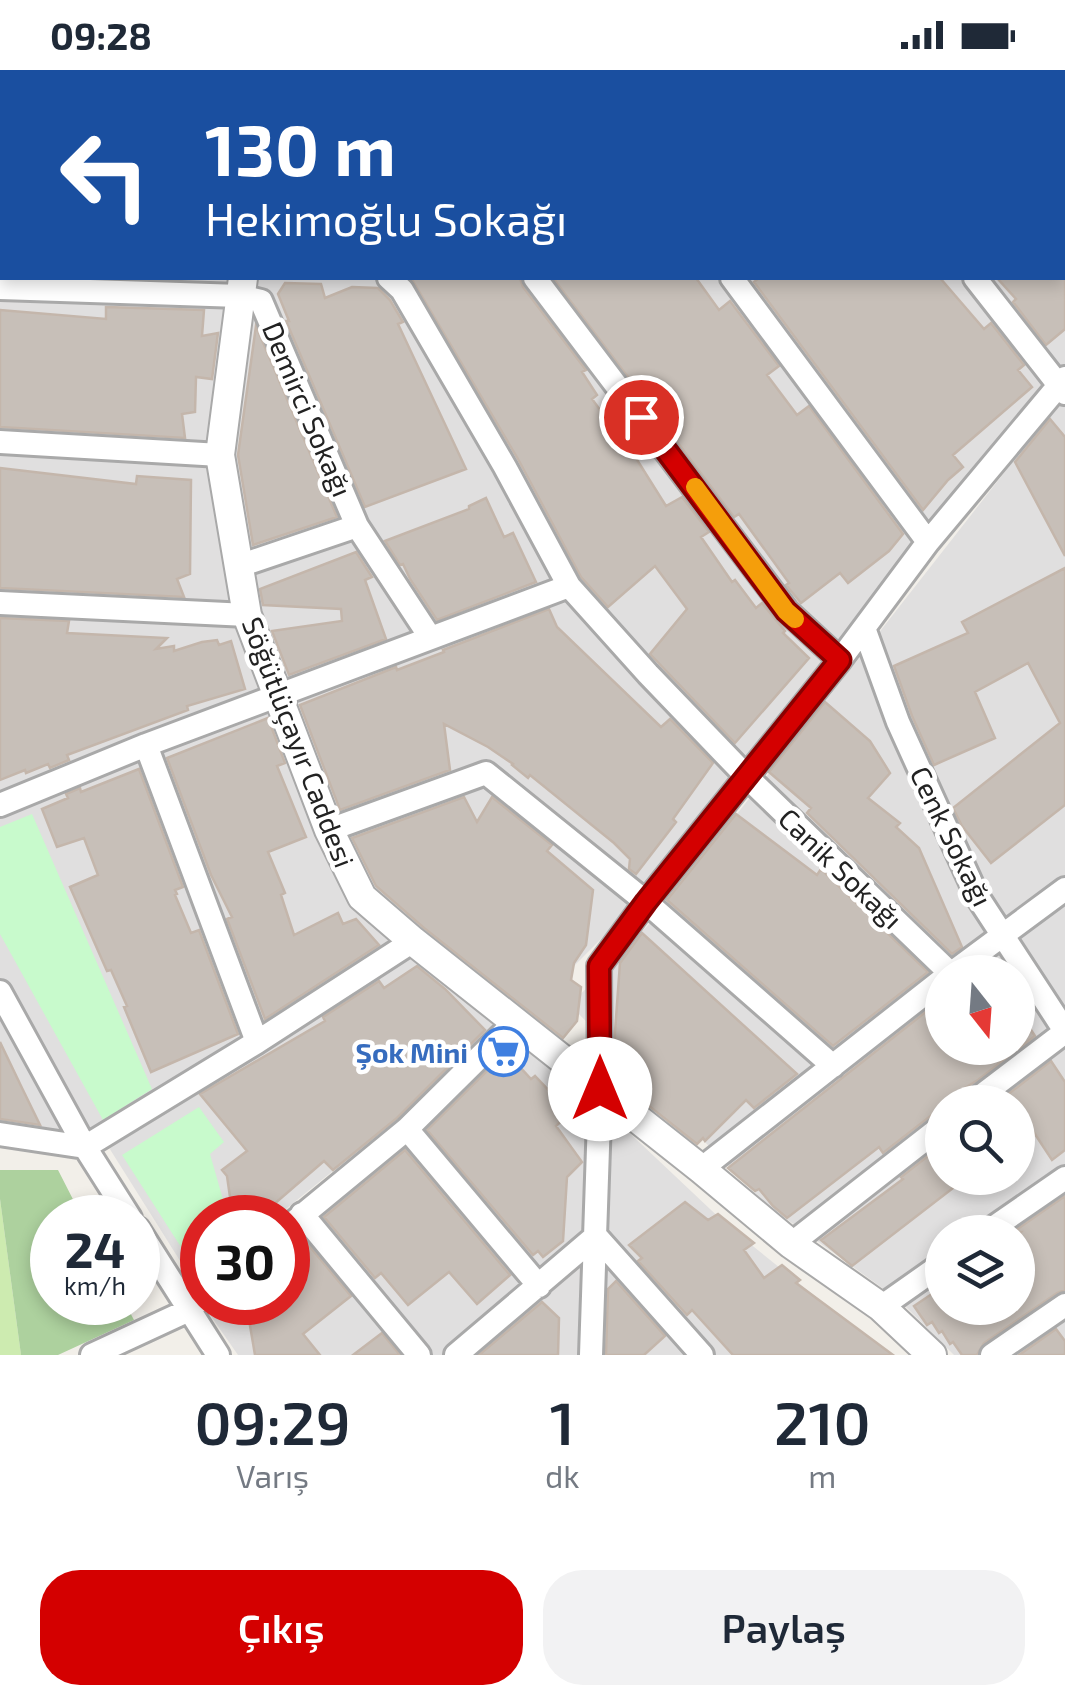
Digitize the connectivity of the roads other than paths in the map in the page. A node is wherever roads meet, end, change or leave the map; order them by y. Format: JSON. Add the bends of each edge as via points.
{"nodes":[{"id":1,"x":391,"y":280,"type":"edge"},
{"id":2,"x":537,"y":280,"type":"edge"},
{"id":3,"x":733,"y":280,"type":"edge"},
{"id":4,"x":977,"y":280,"type":"edge"},
{"id":5,"x":242,"y":287,"type":"edge"},
{"id":6,"x":0,"y":288,"type":"edge"},
{"id":7,"x":1063,"y":386,"type":"edge"},
{"id":8,"x":0,"y":442,"type":"edge"},
{"id":9,"x":220,"y":455,"type":"junction"},
{"id":10,"x":357,"y":526,"type":"junction"},
{"id":11,"x":928,"y":542,"type":"junction"},
{"id":12,"x":239,"y":566,"type":"junction"},
{"id":13,"x":569,"y":586,"type":"junction"},
{"id":14,"x":0,"y":604,"type":"edge"},
{"id":15,"x":247,"y":615,"type":"junction"},
{"id":16,"x":864,"y":628,"type":"junction"},
{"id":17,"x":430,"y":637,"type":"junction"},
{"id":18,"x":840,"y":660,"type":"junction"},
{"id":19,"x":278,"y":694,"type":"junction"},
{"id":20,"x":146,"y":745,"type":"junction"},
{"id":21,"x":746,"y":776,"type":"junction"},
{"id":22,"x":0,"y":805,"type":"edge"},
{"id":23,"x":329,"y":830,"type":"junction"},
{"id":24,"x":1065,"y":889,"type":"edge"},
{"id":25,"x":646,"y":902,"type":"junction"},
{"id":26,"x":1002,"y":935,"type":"junction"},
{"id":27,"x":414,"y":941,"type":"junction"},
{"id":28,"x":933,"y":955,"type":"edge"},
{"id":29,"x":974,"y":955,"type":"edge"},
{"id":30,"x":0,"y":992,"type":"edge"},
{"id":31,"x":925,"y":993,"type":"edge"},
{"id":32,"x":515,"y":1022,"type":"junction"},
{"id":33,"x":1065,"y":1031,"type":"edge"},
{"id":34,"x":257,"y":1042,"type":"junction"},
{"id":35,"x":832,"y":1066,"type":"junction"},
{"id":36,"x":996,"y":1085,"type":"edge"},
{"id":37,"x":600,"y":1089,"type":"junction"},
{"id":38,"x":407,"y":1128,"type":"junction"},
{"id":39,"x":0,"y":1134,"type":"edge"},
{"id":40,"x":925,"y":1139,"type":"edge"},
{"id":41,"x":85,"y":1146,"type":"junction"},
{"id":42,"x":702,"y":1170,"type":"junction"},
{"id":43,"x":1065,"y":1178,"type":"edge"},
{"id":44,"x":116,"y":1195,"type":"edge"},
{"id":45,"x":310,"y":1209,"type":"edge"},
{"id":46,"x":1012,"y":1215,"type":"edge"},
{"id":47,"x":596,"y":1236,"type":"junction"},
{"id":48,"x":310,"y":1237,"type":"edge"},
{"id":49,"x":791,"y":1244,"type":"junction"},
{"id":50,"x":160,"y":1257,"type":"edge"},
{"id":51,"x":925,"y":1276,"type":"edge"},
{"id":52,"x":180,"y":1283,"type":"edge"},
{"id":53,"x":540,"y":1286,"type":"junction"},
{"id":54,"x":1065,"y":1305,"type":"edge"},
{"id":55,"x":881,"y":1308,"type":"junction"},
{"id":56,"x":180,"y":1312,"type":"edge"},
{"id":57,"x":205,"y":1325,"type":"edge"},
{"id":58,"x":92,"y":1355,"type":"edge"},
{"id":59,"x":218,"y":1355,"type":"edge"},
{"id":60,"x":419,"y":1355,"type":"edge"},
{"id":61,"x":456,"y":1355,"type":"edge"},
{"id":62,"x":590,"y":1355,"type":"edge"},
{"id":63,"x":702,"y":1355,"type":"edge"},
{"id":64,"x":932,"y":1355,"type":"edge"},
{"id":65,"x":992,"y":1355,"type":"edge"}],
"edges":[{"from":1,"to":13,"type":"street","name":"Canik Sokağı"},
{"from":2,"to":18,"type":"street","via":[[786,611]]},
{"from":3,"to":11,"type":"street"},
{"from":4,"to":7,"type":"street"},
{"from":5,"to":6,"type":"street","name":"Demirci Sokağı"},
{"from":5,"to":9,"type":"street","name":"Söğütlüçayır Caddesi"},
{"from":5,"to":10,"type":"street","name":"Demirci Sokağı","via":[[262,300]]},
{"from":7,"to":11,"type":"street"},
{"from":8,"to":9,"type":"street"},
{"from":9,"to":12,"type":"street","name":"Söğütlüçayır Caddesi"},
{"from":10,"to":12,"type":"street"},
{"from":10,"to":17,"type":"street","name":"Demirci Sokağı"},
{"from":11,"to":16,"type":"street"},
{"from":12,"to":15,"type":"street","name":"Söğütlüçayır Caddesi"},
{"from":13,"to":17,"type":"street"},
{"from":13,"to":21,"type":"street","name":"Canik Sokağı"},
{"from":14,"to":15,"type":"street"},
{"from":15,"to":19,"type":"street","name":"Söğütlüçayır Caddesi"},
{"from":16,"to":18,"type":"street"},
{"from":16,"to":26,"type":"street","name":"Cenk Sokağı","via":[[898,722],[977,896]]},
{"from":17,"to":19,"type":"street"},
{"from":18,"to":21,"type":"street"},
{"from":19,"to":20,"type":"street"},
{"from":19,"to":23,"type":"street","name":"Söğütlüçayır Caddesi"},
{"from":20,"to":22,"type":"street"},
{"from":20,"to":34,"type":"street"},
{"from":21,"to":25,"type":"street"},
{"from":21,"to":28,"type":"street","name":"Canik Sokağı"},
{"from":23,"to":25,"type":"street","via":[[486,773]]},
{"from":23,"to":27,"type":"street","name":"Söğütlüçayır Caddesi","via":[[362,897]]},
{"from":24,"to":26,"type":"street"},
{"from":25,"to":35,"type":"street"},
{"from":25,"to":37,"type":"street","via":[[599,966]]},
{"from":26,"to":29,"type":"street"},
{"from":26,"to":33,"type":"street","name":"Cenk Sokağı"},
{"from":27,"to":32,"type":"street","name":"Söğütlüçayır Caddesi"},
{"from":27,"to":34,"type":"street"},
{"from":30,"to":41,"type":"street"},
{"from":31,"to":35,"type":"street"},
{"from":32,"to":37,"type":"street","name":"Söğütlüçayır Caddesi"},
{"from":32,"to":38,"type":"street"},
{"from":33,"to":36,"type":"street"},
{"from":34,"to":41,"type":"street"},
{"from":35,"to":42,"type":"street"},
{"from":37,"to":42,"type":"street","name":"Söğütlüçayır Caddesi"},
{"from":37,"to":47,"type":"street"},
{"from":38,"to":45,"type":"street"},
{"from":38,"to":53,"type":"street"},
{"from":39,"to":41,"type":"street"},
{"from":40,"to":49,"type":"street"},
{"from":41,"to":44,"type":"street"},
{"from":42,"to":49,"type":"street","name":"Söğütlüçayır Caddesi"},
{"from":43,"to":46,"type":"street"},
{"from":47,"to":53,"type":"street"},
{"from":47,"to":62,"type":"street"},
{"from":47,"to":63,"type":"street"},
{"from":48,"to":60,"type":"street"},
{"from":49,"to":55,"type":"street","name":"Söğütlüçayır Caddesi"},
{"from":50,"to":52,"type":"street"},
{"from":51,"to":55,"type":"street"},
{"from":53,"to":61,"type":"street"},
{"from":54,"to":65,"type":"street"},
{"from":55,"to":64,"type":"street","name":"Söğütlüçayır Caddesi"},
{"from":56,"to":58,"type":"street"},
{"from":57,"to":59,"type":"street"}]}
